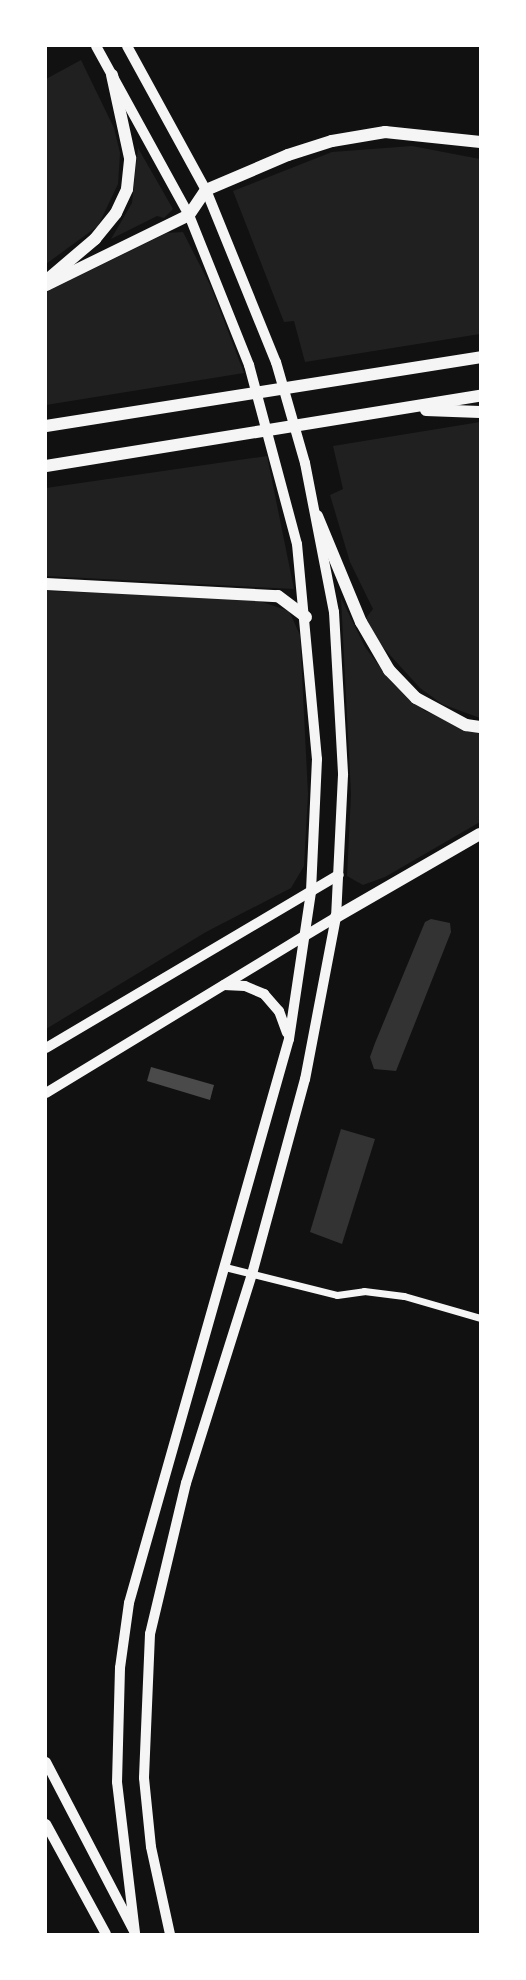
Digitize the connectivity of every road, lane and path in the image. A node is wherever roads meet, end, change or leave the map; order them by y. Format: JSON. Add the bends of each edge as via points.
{"nodes":[{"id":1,"x":96,"y":46,"type":"edge"},
{"id":2,"x":127,"y":46,"type":"edge"},
{"id":3,"x":113,"y":75,"type":"junction"},
{"id":4,"x":481,"y":142,"type":"edge"},
{"id":5,"x":206,"y":190,"type":"junction"},
{"id":6,"x":189,"y":215,"type":"junction"},
{"id":7,"x":46,"y":283,"type":"edge"},
{"id":8,"x":481,"y":357,"type":"edge"},
{"id":9,"x":481,"y":396,"type":"edge"},
{"id":10,"x":394,"y":409,"type":"junction"},
{"id":11,"x":481,"y":412,"type":"edge"},
{"id":12,"x":46,"y":426,"type":"edge"},
{"id":13,"x":46,"y":466,"type":"edge"},
{"id":14,"x":317,"y":516,"type":"junction"},
{"id":15,"x":46,"y":584,"type":"edge"},
{"id":16,"x":306,"y":617,"type":"junction"},
{"id":17,"x":481,"y":727,"type":"edge"},
{"id":18,"x":481,"y":834,"type":"edge"},
{"id":19,"x":339,"y":875,"type":"junction"},
{"id":20,"x":311,"y":892,"type":"junction"},
{"id":21,"x":336,"y":917,"type":"junction"},
{"id":22,"x":303,"y":937,"type":"junction"},
{"id":23,"x":224,"y":985,"type":"junction"},
{"id":24,"x":289,"y":1039,"type":"junction"},
{"id":25,"x":46,"y":1048,"type":"edge"},
{"id":26,"x":46,"y":1093,"type":"edge"},
{"id":27,"x":225,"y":1267,"type":"junction"},
{"id":28,"x":252,"y":1274,"type":"junction"},
{"id":29,"x":481,"y":1318,"type":"edge"},
{"id":30,"x":46,"y":1762,"type":"edge"},
{"id":31,"x":46,"y":1824,"type":"edge"},
{"id":32,"x":106,"y":1934,"type":"edge"},
{"id":33,"x":135,"y":1934,"type":"edge"},
{"id":34,"x":170,"y":1934,"type":"edge"}],
"edges":[{"from":1,"to":3,"type":"main road"},
{"from":2,"to":5,"type":"main road"},
{"from":3,"to":6,"type":"main road"},
{"from":3,"to":7,"type":"highway","via":[[130,158],[127,189],[116,213],[95,239]]},
{"from":4,"to":5,"type":"highway","via":[[385,132],[332,141]]},
{"from":5,"to":6,"type":"highway"},
{"from":5,"to":14,"type":"main road","via":[[276,362]]},
{"from":6,"to":7,"type":"highway"},
{"from":6,"to":16,"type":"main road","via":[[249,365],[297,544]]},
{"from":8,"to":12,"type":"highway"},
{"from":9,"to":10,"type":"highway"},
{"from":10,"to":11,"type":"highway"},
{"from":10,"to":13,"type":"highway"},
{"from":14,"to":17,"type":"highway","via":[[361,622],[389,670],[416,698],[466,725]]},
{"from":14,"to":19,"type":"main road","via":[[334,611],[341,697]]},
{"from":15,"to":16,"type":"highway","via":[[278,596]]},
{"from":16,"to":20,"type":"main road","via":[[317,759]]},
{"from":18,"to":21,"type":"highway"},
{"from":19,"to":20,"type":"main road"},
{"from":19,"to":21,"type":"main road"},
{"from":20,"to":22,"type":"main road"},
{"from":20,"to":25,"type":"main road"},
{"from":21,"to":22,"type":"main road"},
{"from":21,"to":28,"type":"main road","via":[[305,1079]]},
{"from":22,"to":23,"type":"main road"},
{"from":22,"to":24,"type":"main road"},
{"from":23,"to":24,"type":"main road","via":[[245,986],[264,994],[279,1011]]},
{"from":23,"to":26,"type":"main road"},
{"from":24,"to":27,"type":"main road"},
{"from":27,"to":28,"type":"street"},
{"from":27,"to":33,"type":"main road","via":[[135,1579],[120,1668],[117,1782]]},
{"from":28,"to":29,"type":"street","via":[[337,1295],[364,1292],[404,1297]]},
{"from":28,"to":34,"type":"main road","via":[[186,1483],[150,1634],[144,1779],[151,1847]]},
{"from":30,"to":33,"type":"main road"},
{"from":31,"to":32,"type":"main road"}]}
